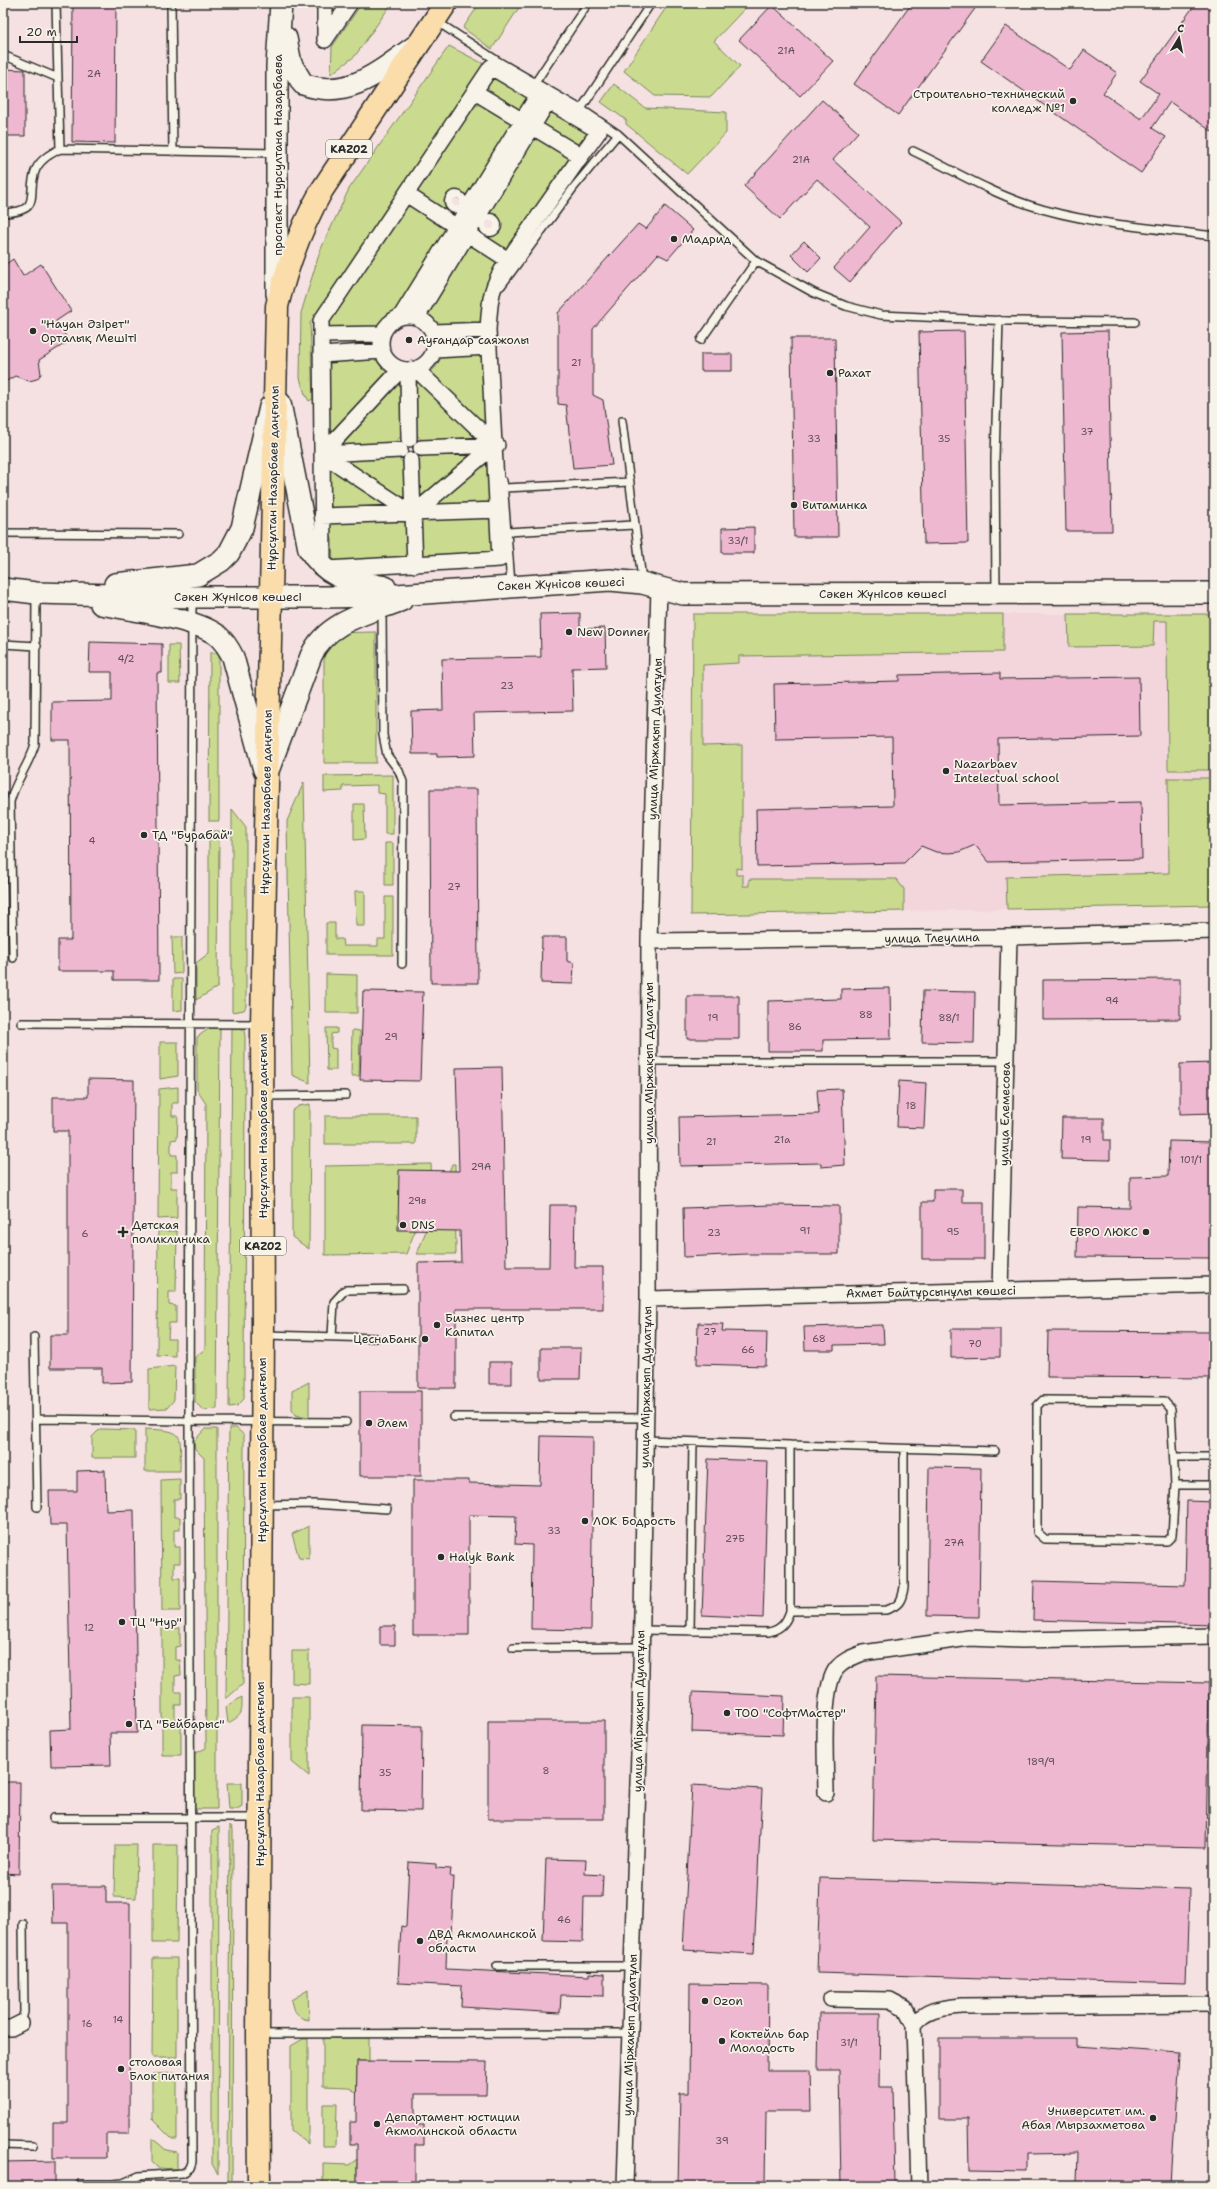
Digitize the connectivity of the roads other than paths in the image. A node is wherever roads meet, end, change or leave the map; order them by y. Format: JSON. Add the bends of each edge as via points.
{"nodes":[{"id":1,"x":56,"y":3,"type":"edge"},
{"id":2,"x":171,"y":3,"type":"edge"},
{"id":3,"x":325,"y":3,"type":"edge"},
{"id":4,"x":350,"y":3,"type":"edge"},
{"id":5,"x":588,"y":3,"type":"edge"},
{"id":6,"x":651,"y":3,"type":"edge"},
{"id":7,"x":281,"y":7,"type":"edge"},
{"id":8,"x":440,"y":12,"type":"edge"},
{"id":9,"x":419,"y":44,"type":"junction"},
{"id":10,"x":3,"y":55,"type":"edge"},
{"id":11,"x":58,"y":78,"type":"junction"},
{"id":12,"x":474,"y":92,"type":"junction"},
{"id":13,"x":540,"y":93,"type":"junction"},
{"id":14,"x":581,"y":109,"type":"junction"},
{"id":15,"x":527,"y":124,"type":"junction"},
{"id":16,"x":618,"y":134,"type":"junction"},
{"id":17,"x":60,"y":149,"type":"junction"},
{"id":18,"x":913,"y":151,"type":"dead end"},
{"id":19,"x":173,"y":152,"type":"junction"},
{"id":20,"x":278,"y":153,"type":"junction"},
{"id":21,"x":581,"y":156,"type":"junction"},
{"id":22,"x":406,"y":194,"type":"junction"},
{"id":23,"x":3,"y":214,"type":"edge"},
{"id":24,"x":472,"y":214,"type":"junction"},
{"id":25,"x":456,"y":226,"type":"junction"},
{"id":26,"x":1214,"y":236,"type":"edge"},
{"id":27,"x":480,"y":242,"type":"junction"},
{"id":28,"x":508,"y":260,"type":"junction"},
{"id":29,"x":756,"y":261,"type":"junction"},
{"id":30,"x":420,"y":299,"type":"junction"},
{"id":31,"x":277,"y":306,"type":"junction"},
{"id":32,"x":401,"y":316,"type":"junction"},
{"id":33,"x":417,"y":317,"type":"junction"},
{"id":34,"x":999,"y":320,"type":"junction"},
{"id":35,"x":1135,"y":322,"type":"dead end"},
{"id":36,"x":488,"y":330,"type":"junction"},
{"id":37,"x":459,"y":331,"type":"junction"},
{"id":38,"x":434,"y":332,"type":"junction"},
{"id":39,"x":348,"y":334,"type":"junction"},
{"id":40,"x":382,"y":334,"type":"junction"},
{"id":41,"x":321,"y":335,"type":"junction"},
{"id":42,"x":701,"y":340,"type":"dead end"},
{"id":43,"x":489,"y":347,"type":"junction"},
{"id":44,"x":460,"y":349,"type":"junction"},
{"id":45,"x":435,"y":350,"type":"junction"},
{"id":46,"x":382,"y":351,"type":"junction"},
{"id":47,"x":349,"y":353,"type":"junction"},
{"id":48,"x":321,"y":355,"type":"junction"},
{"id":49,"x":408,"y":369,"type":"junction"},
{"id":50,"x":276,"y":383,"type":"junction"},
{"id":51,"x":622,"y":421,"type":"dead end"},
{"id":52,"x":498,"y":445,"type":"junction"},
{"id":53,"x":410,"y":450,"type":"junction"},
{"id":54,"x":322,"y":454,"type":"junction"},
{"id":55,"x":630,"y":482,"type":"junction"},
{"id":56,"x":504,"y":488,"type":"junction"},
{"id":57,"x":498,"y":510,"type":"junction"},
{"id":58,"x":413,"y":514,"type":"junction"},
{"id":59,"x":322,"y":516,"type":"junction"},
{"id":60,"x":634,"y":525,"type":"junction"},
{"id":61,"x":506,"y":532,"type":"junction"},
{"id":62,"x":3,"y":533,"type":"edge"},
{"id":63,"x":178,"y":534,"type":"dead end"},
{"id":64,"x":324,"y":564,"type":"junction"},
{"id":65,"x":415,"y":565,"type":"junction"},
{"id":66,"x":511,"y":586,"type":"junction"},
{"id":67,"x":651,"y":586,"type":"junction"},
{"id":68,"x":3,"y":589,"type":"edge"},
{"id":69,"x":40,"y":593,"type":"junction"},
{"id":70,"x":420,"y":593,"type":"junction"},
{"id":71,"x":1214,"y":593,"type":"edge"},
{"id":72,"x":996,"y":594,"type":"junction"},
{"id":73,"x":192,"y":597,"type":"junction"},
{"id":74,"x":270,"y":597,"type":"junction"},
{"id":75,"x":382,"y":602,"type":"junction"},
{"id":76,"x":192,"y":623,"type":"junction"},
{"id":77,"x":3,"y":644,"type":"edge"},
{"id":78,"x":37,"y":646,"type":"junction"},
{"id":79,"x":266,"y":776,"type":"junction"},
{"id":80,"x":1214,"y":931,"type":"edge"},
{"id":81,"x":1009,"y":937,"type":"junction"},
{"id":82,"x":649,"y":941,"type":"junction"},
{"id":83,"x":13,"y":958,"type":"dead end"},
{"id":84,"x":402,"y":964,"type":"dead end"},
{"id":85,"x":21,"y":1023,"type":"dead end"},
{"id":86,"x":191,"y":1023,"type":"junction"},
{"id":87,"x":262,"y":1024,"type":"junction"},
{"id":88,"x":649,"y":1061,"type":"junction"},
{"id":89,"x":1006,"y":1061,"type":"junction"},
{"id":90,"x":346,"y":1095,"type":"dead end"},
{"id":91,"x":262,"y":1096,"type":"junction"},
{"id":92,"x":1214,"y":1285,"type":"edge"},
{"id":93,"x":403,"y":1289,"type":"dead end"},
{"id":94,"x":1000,"y":1291,"type":"junction"},
{"id":95,"x":648,"y":1299,"type":"junction"},
{"id":96,"x":263,"y":1335,"type":"junction"},
{"id":97,"x":332,"y":1336,"type":"junction"},
{"id":98,"x":34,"y":1337,"type":"dead end"},
{"id":99,"x":376,"y":1338,"type":"dead end"},
{"id":100,"x":454,"y":1417,"type":"dead end"},
{"id":101,"x":646,"y":1418,"type":"junction"},
{"id":102,"x":36,"y":1420,"type":"junction"},
{"id":103,"x":189,"y":1421,"type":"junction"},
{"id":104,"x":262,"y":1421,"type":"junction"},
{"id":105,"x":346,"y":1422,"type":"dead end"},
{"id":106,"x":645,"y":1440,"type":"junction"},
{"id":107,"x":693,"y":1442,"type":"junction"},
{"id":108,"x":790,"y":1445,"type":"junction"},
{"id":109,"x":904,"y":1449,"type":"junction"},
{"id":110,"x":995,"y":1451,"type":"dead end"},
{"id":111,"x":1174,"y":1457,"type":"junction"},
{"id":112,"x":1214,"y":1457,"type":"edge"},
{"id":113,"x":1175,"y":1485,"type":"junction"},
{"id":114,"x":1214,"y":1485,"type":"edge"},
{"id":115,"x":262,"y":1505,"type":"junction"},
{"id":116,"x":37,"y":1507,"type":"dead end"},
{"id":117,"x":387,"y":1509,"type":"dead end"},
{"id":118,"x":790,"y":1611,"type":"junction"},
{"id":119,"x":641,"y":1630,"type":"junction"},
{"id":120,"x":690,"y":1632,"type":"junction"},
{"id":121,"x":1214,"y":1636,"type":"edge"},
{"id":122,"x":641,"y":1647,"type":"junction"},
{"id":123,"x":513,"y":1648,"type":"dead end"},
{"id":124,"x":826,"y":1793,"type":"dead end"},
{"id":125,"x":53,"y":1818,"type":"dead end"},
{"id":126,"x":260,"y":1818,"type":"junction"},
{"id":127,"x":190,"y":1819,"type":"junction"},
{"id":128,"x":23,"y":1924,"type":"dead end"},
{"id":129,"x":497,"y":1966,"type":"dead end"},
{"id":130,"x":633,"y":1966,"type":"junction"},
{"id":131,"x":831,"y":1999,"type":"dead end"},
{"id":132,"x":1214,"y":2004,"type":"edge"},
{"id":133,"x":21,"y":2023,"type":"joint"},
{"id":134,"x":914,"y":2025,"type":"junction"},
{"id":135,"x":3,"y":2028,"type":"edge"},
{"id":136,"x":630,"y":2033,"type":"junction"},
{"id":137,"x":258,"y":2034,"type":"junction"},
{"id":138,"x":3,"y":2145,"type":"edge"},
{"id":139,"x":33,"y":2146,"type":"dead end"},
{"id":140,"x":80,"y":2184,"type":"dead end"},
{"id":141,"x":259,"y":2186,"type":"edge"},
{"id":142,"x":625,"y":2186,"type":"edge"},
{"id":143,"x":919,"y":2186,"type":"edge"}],
"edges":[{"from":1,"to":11,"type":"lane"},
{"from":2,"to":19,"type":"lane"},
{"from":3,"to":4,"type":"street","via":[[325,40]]},
{"from":5,"to":13,"type":"lane"},
{"from":6,"to":14,"type":"lane"},
{"from":7,"to":9,"type":"street","via":[[291,64],[303,84],[316,89],[342,88],[370,78]]},
{"from":7,"to":20,"type":"street","name":"проспект Нурсултана Назарбаева","via":[[277,66]]},
{"from":8,"to":9,"type":"highway","number":"KАZ02"},
{"from":8,"to":13,"type":"lane"},
{"from":9,"to":31,"type":"highway","number":"KАZ02","via":[[308,215],[296,244]]},
{"from":10,"to":11,"type":"lane"},
{"from":11,"to":17,"type":"lane"},
{"from":12,"to":13,"type":"street","via":[[492,67]]},
{"from":12,"to":15,"type":"street"},
{"from":12,"to":22,"type":"street"},
{"from":13,"to":14,"type":"lane"},
{"from":13,"to":15,"type":"street"},
{"from":13,"to":21,"type":"street","via":[[599,131]]},
{"from":14,"to":16,"type":"lane"},
{"from":15,"to":21,"type":"street"},
{"from":15,"to":24,"type":"street"},
{"from":16,"to":29,"type":"lane"},
{"from":16,"to":52,"type":"lane","via":[[574,187],[502,283],[496,300],[494,329]]},
{"from":17,"to":19,"type":"lane"},
{"from":17,"to":23,"type":"lane","via":[[42,160],[37,168],[33,194],[27,207],[22,211]]},
{"from":18,"to":26,"type":"lane","via":[[1011,198],[1047,211],[1104,222]]},
{"from":19,"to":20,"type":"lane"},
{"from":20,"to":31,"type":"street","name":"проспект Нурсултана Назарбаева"},
{"from":21,"to":28,"type":"street"},
{"from":22,"to":25,"type":"street"},
{"from":22,"to":41,"type":"street","via":[[321,321]]},
{"from":24,"to":25,"type":"street"},
{"from":24,"to":25,"type":"street"},
{"from":24,"to":27,"type":"street"},
{"from":25,"to":27,"type":"street"},
{"from":25,"to":30,"type":"street","via":[[452,246]]},
{"from":27,"to":28,"type":"street"},
{"from":28,"to":36,"type":"street","via":[[495,280],[490,296]]},
{"from":29,"to":34,"type":"lane","via":[[814,293],[846,306],[881,315]]},
{"from":29,"to":42,"type":"lane"},
{"from":30,"to":32,"type":"street"},
{"from":30,"to":33,"type":"street"},
{"from":31,"to":50,"type":"highway","name":"Нұрсұлтан Назарбаев даңғылы","number":"KАZ02"},
{"from":32,"to":33,"type":"street"},
{"from":32,"to":40,"type":"street","via":[[392,321]]},
{"from":33,"to":38,"type":"street"},
{"from":34,"to":35,"type":"lane"},
{"from":34,"to":72,"type":"lane","via":[[995,458]]},
{"from":36,"to":37,"type":"street"},
{"from":36,"to":43,"type":"street"},
{"from":37,"to":38,"type":"street"},
{"from":37,"to":44,"type":"street"},
{"from":38,"to":45,"type":"street"},
{"from":39,"to":40,"type":"street"},
{"from":39,"to":41,"type":"street"},
{"from":39,"to":47,"type":"street"},
{"from":40,"to":46,"type":"street"},
{"from":41,"to":48,"type":"street"},
{"from":43,"to":44,"type":"street"},
{"from":43,"to":52,"type":"street"},
{"from":44,"to":45,"type":"street"},
{"from":45,"to":49,"type":"street","via":[[428,362]]},
{"from":46,"to":47,"type":"street"},
{"from":46,"to":49,"type":"street","via":[[386,359]]},
{"from":47,"to":48,"type":"street"},
{"from":48,"to":54,"type":"street"},
{"from":49,"to":52,"type":"street"},
{"from":49,"to":53,"type":"street"},
{"from":49,"to":54,"type":"street"},
{"from":50,"to":64,"type":"street","via":[[309,549]]},
{"from":50,"to":69,"type":"street","via":[[242,528],[221,561],[198,575]]},
{"from":50,"to":74,"type":"highway","name":"Нұрсұлтан Назарбаев даңғылы","number":"KАZ02"},
{"from":51,"to":55,"type":"lane"},
{"from":52,"to":53,"type":"street"},
{"from":52,"to":56,"type":"lane"},
{"from":52,"to":57,"type":"street"},
{"from":52,"to":58,"type":"street"},
{"from":53,"to":54,"type":"street"},
{"from":53,"to":58,"type":"street"},
{"from":54,"to":58,"type":"street"},
{"from":54,"to":59,"type":"street"},
{"from":55,"to":56,"type":"lane"},
{"from":55,"to":60,"type":"lane"},
{"from":56,"to":61,"type":"lane"},
{"from":57,"to":58,"type":"street"},
{"from":57,"to":65,"type":"street","via":[[500,559]]},
{"from":58,"to":59,"type":"street"},
{"from":58,"to":65,"type":"street"},
{"from":59,"to":64,"type":"street"},
{"from":60,"to":61,"type":"lane"},
{"from":60,"to":67,"type":"lane"},
{"from":61,"to":66,"type":"lane"},
{"from":62,"to":63,"type":"lane"},
{"from":64,"to":65,"type":"street"},
{"from":64,"to":70,"type":"street","via":[[343,579]]},
{"from":66,"to":67,"type":"street","name":"Сәкен Жүнісов көшесі","via":[[610,580]]},
{"from":66,"to":70,"type":"street","name":"Сәкен Жүнісов көшесі"},
{"from":67,"to":72,"type":"street","name":"Сәкен Жүнісов көшесі","via":[[683,594]]},
{"from":67,"to":82,"type":"street","name":"улица Міржақып Дулатұлы"},
{"from":68,"to":69,"type":"street","name":"Сәкен Жүнісов көшесі"},
{"from":69,"to":73,"type":"street","name":"Сәкен Жүнісов көшесі"},
{"from":69,"to":76,"type":"street"},
{"from":69,"to":78,"type":"lane"},
{"from":70,"to":75,"type":"street"},
{"from":71,"to":72,"type":"street","name":"Сәкен Жүнісов көшесі"},
{"from":73,"to":74,"type":"street","name":"Сәкен Жүнісов көшесі"},
{"from":73,"to":76,"type":"lane"},
{"from":74,"to":75,"type":"street","name":"Сәкен Жүнісов көшесі"},
{"from":74,"to":79,"type":"highway","name":"Нұрсұлтан Назарбаев даңғылы","number":"KАZ02"},
{"from":75,"to":79,"type":"street","via":[[337,626],[320,639],[311,656]]},
{"from":75,"to":84,"type":"lane","via":[[383,735],[387,755],[403,782]]},
{"from":76,"to":79,"type":"street","via":[[217,635],[233,657]]},
{"from":76,"to":86,"type":"lane"},
{"from":77,"to":78,"type":"lane"},
{"from":78,"to":83,"type":"lane","via":[[35,744],[29,762],[12,791],[10,802]]},
{"from":79,"to":87,"type":"highway","name":"Нұрсұлтан Назарбаев даңғылы","number":"KАZ02"},
{"from":80,"to":81,"type":"street","name":"улица Тлеулина"},
{"from":81,"to":82,"type":"street","name":"улица Тлеулина"},
{"from":81,"to":89,"type":"street","name":"улица Елемесова"},
{"from":82,"to":88,"type":"street","name":"улица Міржақып Дулатұлы"},
{"from":85,"to":86,"type":"lane"},
{"from":86,"to":87,"type":"lane"},
{"from":86,"to":103,"type":"lane"},
{"from":87,"to":91,"type":"highway","name":"Нұрсұлтан Назарбаев даңғылы","number":"KАZ02"},
{"from":88,"to":89,"type":"lane"},
{"from":88,"to":95,"type":"street","name":"улица Міржақып Дулатұлы"},
{"from":89,"to":94,"type":"street","name":"улица Елемесова"},
{"from":90,"to":91,"type":"lane"},
{"from":91,"to":96,"type":"highway","name":"Нұрсұлтан Назарбаев даңғылы","number":"KАZ02"},
{"from":92,"to":94,"type":"street","name":"Ахмет Байтұрсынұлы көшесі"},
{"from":93,"to":97,"type":"lane","via":[[345,1290],[334,1302]]},
{"from":94,"to":95,"type":"street","name":"Ахмет Байтұрсынұлы көшесі"},
{"from":95,"to":101,"type":"street","name":"улица Міржақып Дулатұлы"},
{"from":96,"to":97,"type":"lane"},
{"from":96,"to":104,"type":"highway","name":"Нұрсұлтан Назарбаев даңғылы","number":"KАZ02"},
{"from":97,"to":99,"type":"lane"},
{"from":98,"to":102,"type":"lane"},
{"from":100,"to":101,"type":"lane"},
{"from":101,"to":106,"type":"street","name":"улица Міржақып Дулатұлы"},
{"from":102,"to":103,"type":"lane"},
{"from":102,"to":116,"type":"lane"},
{"from":103,"to":104,"type":"lane"},
{"from":103,"to":127,"type":"lane"},
{"from":104,"to":105,"type":"lane"},
{"from":104,"to":115,"type":"highway","name":"Нұрсұлтан Назарбаев даңғылы","number":"KАZ02"},
{"from":106,"to":107,"type":"lane"},
{"from":106,"to":119,"type":"street","name":"улица Міржақып Дулатұлы"},
{"from":107,"to":108,"type":"lane"},
{"from":107,"to":120,"type":"lane"},
{"from":108,"to":109,"type":"lane"},
{"from":108,"to":118,"type":"lane"},
{"from":109,"to":110,"type":"lane"},
{"from":109,"to":118,"type":"lane","via":[[904,1587],[900,1602],[895,1608],[886,1610]]},
{"from":111,"to":112,"type":"lane"},
{"from":111,"to":113,"type":"lane"},
{"from":111,"to":113,"type":"lane","via":[[1171,1408],[1164,1401],[1043,1400],[1037,1406],[1037,1532],[1045,1539],[1167,1541],[1172,1536]]},
{"from":113,"to":114,"type":"lane"},
{"from":115,"to":117,"type":"lane","via":[[314,1504]]},
{"from":115,"to":126,"type":"highway","name":"Нұрсұлтан Назарбаев даңғылы","number":"KАZ02"},
{"from":118,"to":120,"type":"lane","via":[[783,1625],[768,1632]]},
{"from":119,"to":120,"type":"lane"},
{"from":119,"to":122,"type":"street","name":"улица Міржақып Дулатұлы"},
{"from":121,"to":124,"type":"street","via":[[1021,1640],[969,1638],[864,1654],[847,1659],[836,1669],[828,1686]]},
{"from":122,"to":123,"type":"lane"},
{"from":122,"to":130,"type":"street","name":"улица Міржақып Дулатұлы"},
{"from":125,"to":127,"type":"lane"},
{"from":126,"to":127,"type":"lane"},
{"from":126,"to":137,"type":"highway","name":"Нұрсұлтан Назарбаев даңғылы","number":"KАZ02"},
{"from":127,"to":140,"type":"lane","via":[[192,2162],[190,2168],[183,2173],[139,2176],[123,2183]]},
{"from":128,"to":133,"type":"lane","via":[[24,2012]]},
{"from":129,"to":130,"type":"lane"},
{"from":130,"to":136,"type":"street","name":"улица Міржақып Дулатұлы"},
{"from":131,"to":134,"type":"street","via":[[890,2000],[905,2008]]},
{"from":132,"to":134,"type":"street","via":[[961,2006],[936,2010],[919,2018]]},
{"from":133,"to":135,"type":"street","via":[[11,2028]]},
{"from":134,"to":143,"type":"street"},
{"from":136,"to":137,"type":"lane"},
{"from":136,"to":142,"type":"street","name":"улица Міржақып Дулатұлы"},
{"from":137,"to":141,"type":"highway","name":"Нұрсұлтан Назарбаев даңғылы","number":"KАZ02"},
{"from":138,"to":139,"type":"lane"}]}
